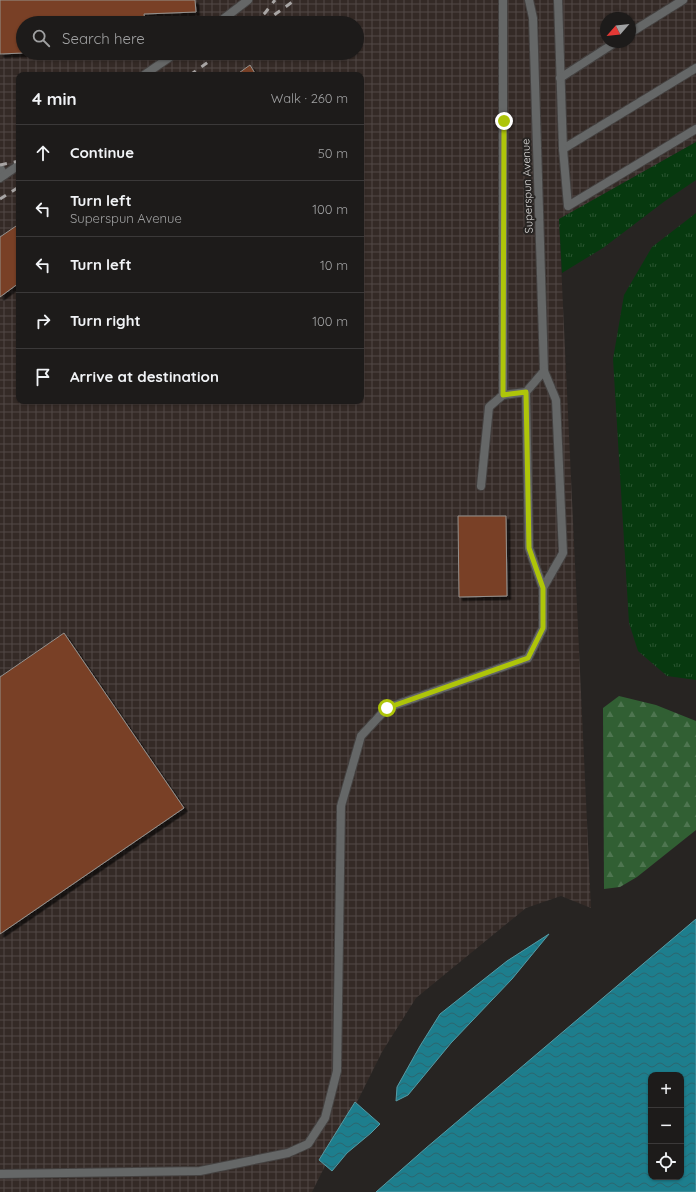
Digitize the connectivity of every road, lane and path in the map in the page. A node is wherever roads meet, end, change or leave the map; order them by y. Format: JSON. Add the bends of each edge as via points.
{"nodes":[{"id":1,"x":248,"y":0,"type":"edge"},
{"id":2,"x":503,"y":0,"type":"edge"},
{"id":3,"x":529,"y":0,"type":"edge"},
{"id":4,"x":558,"y":0,"type":"edge"},
{"id":5,"x":683,"y":0,"type":"edge"},
{"id":6,"x":227,"y":16,"type":"edge"},
{"id":7,"x":636,"y":29,"type":"edge"},
{"id":8,"x":607,"y":48,"type":"edge"},
{"id":9,"x":166,"y":60,"type":"edge"},
{"id":10,"x":696,"y":68,"type":"edge"},
{"id":11,"x":148,"y":72,"type":"edge"},
{"id":12,"x":560,"y":78,"type":"junction"},
{"id":13,"x":696,"y":129,"type":"edge"},
{"id":14,"x":563,"y":149,"type":"junction"},
{"id":15,"x":16,"y":166,"type":"edge"},
{"id":16,"x":1,"y":174,"type":"edge"},
{"id":17,"x":544,"y":371,"type":"junction"},
{"id":18,"x":526,"y":392,"type":"junction"},
{"id":19,"x":503,"y":395,"type":"junction"},
{"id":20,"x":481,"y":486,"type":"dead end"},
{"id":21,"x":543,"y":588,"type":"junction"},
{"id":22,"x":0,"y":1174,"type":"edge"}],
"edges":[{"from":1,"to":6,"type":"street"},
{"from":2,"to":19,"type":"street"},
{"from":3,"to":17,"type":"street","name":"Superspun Avenue","via":[[533,18]]},
{"from":4,"to":12,"type":"street"},
{"from":5,"to":7,"type":"street"},
{"from":8,"to":12,"type":"street"},
{"from":9,"to":11,"type":"street"},
{"from":10,"to":14,"type":"street"},
{"from":12,"to":14,"type":"street"},
{"from":13,"to":14,"type":"street","via":[[568,206]]},
{"from":15,"to":16,"type":"street"},
{"from":17,"to":18,"type":"street"},
{"from":17,"to":21,"type":"street","name":"Superspun Avenue","via":[[556,400],[563,553]]},
{"from":18,"to":19,"type":"street"},
{"from":18,"to":21,"type":"street","name":"Superspun Avenue","via":[[529,548]]},
{"from":19,"to":20,"type":"street","via":[[489,408]]},
{"from":21,"to":22,"type":"street","name":"Superspun Avenue","via":[[543,628],[528,658],[387,708],[361,736],[341,806],[337,1071],[325,1118],[308,1144],[288,1153],[200,1171]]}]}
